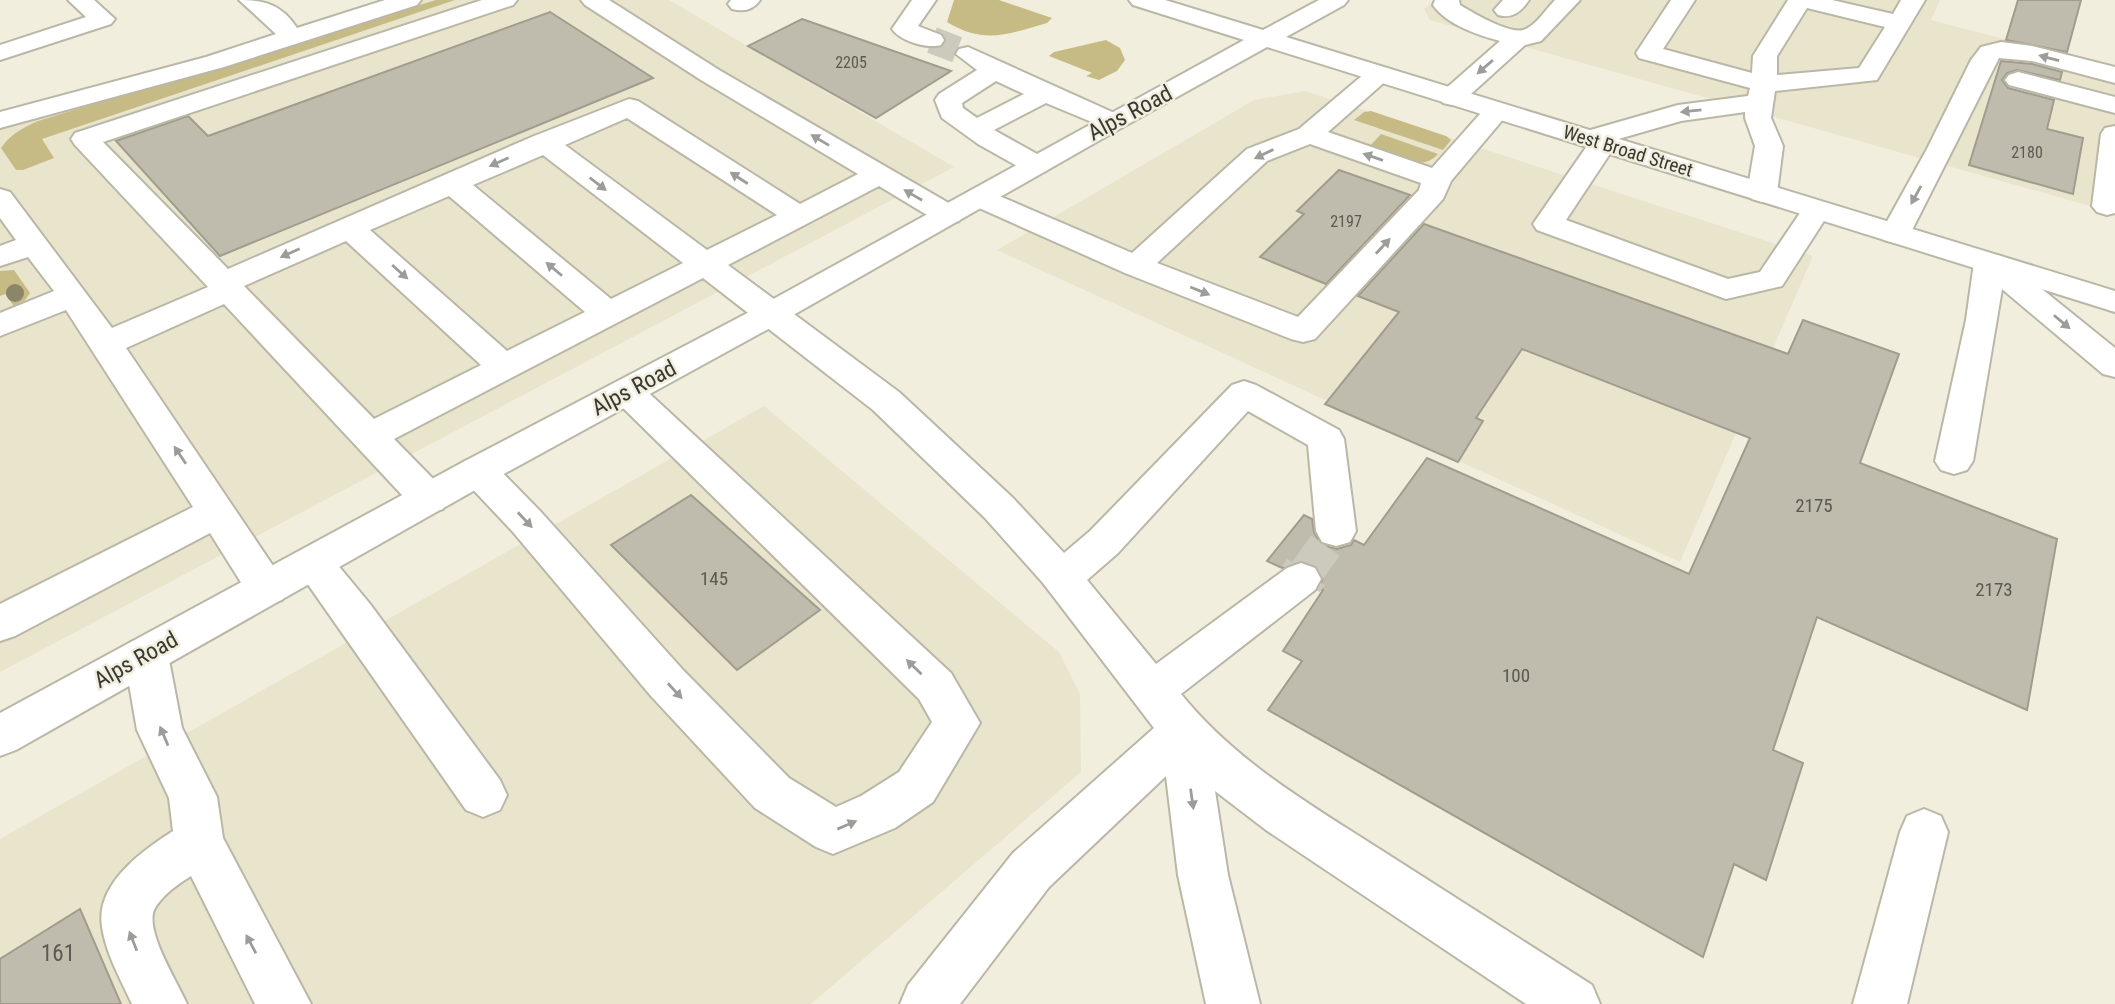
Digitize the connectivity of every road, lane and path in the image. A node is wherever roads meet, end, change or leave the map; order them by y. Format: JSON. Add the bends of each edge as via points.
{"nodes":[{"id":1,"x":80,"y":0,"type":"edge"},
{"id":2,"x":251,"y":0,"type":"edge"},
{"id":3,"x":409,"y":0,"type":"edge"},
{"id":4,"x":505,"y":0,"type":"edge"},
{"id":5,"x":593,"y":0,"type":"edge"},
{"id":6,"x":924,"y":0,"type":"edge"},
{"id":7,"x":1141,"y":0,"type":"edge"},
{"id":8,"x":1336,"y":0,"type":"edge"},
{"id":9,"x":1447,"y":0,"type":"edge"},
{"id":10,"x":1568,"y":0,"type":"edge"},
{"id":11,"x":1683,"y":0,"type":"edge"},
{"id":12,"x":1801,"y":0,"type":"edge"},
{"id":13,"x":1913,"y":0,"type":"edge"},
{"id":14,"x":1503,"y":14,"type":"edge"},
{"id":15,"x":1899,"y":23,"type":"junction"},
{"id":16,"x":1535,"y":29,"type":"junction"},
{"id":17,"x":290,"y":37,"type":"junction"},
{"id":18,"x":1267,"y":39,"type":"junction"},
{"id":19,"x":932,"y":40,"type":"tunnel mouth"},
{"id":20,"x":0,"y":53,"type":"edge"},
{"id":21,"x":968,"y":54,"type":"tunnel mouth"},
{"id":22,"x":994,"y":71,"type":"junction"},
{"id":23,"x":1379,"y":74,"type":"junction"},
{"id":24,"x":2115,"y":75,"type":"edge"},
{"id":25,"x":2018,"y":80,"type":"dead end"},
{"id":26,"x":1046,"y":93,"type":"junction"},
{"id":27,"x":1761,"y":93,"type":"junction"},
{"id":28,"x":1452,"y":97,"type":"junction"},
{"id":29,"x":2115,"y":105,"type":"edge"},
{"id":30,"x":1497,"y":111,"type":"junction"},
{"id":31,"x":0,"y":120,"type":"edge"},
{"id":32,"x":1111,"y":122,"type":"junction"},
{"id":33,"x":975,"y":129,"type":"junction"},
{"id":34,"x":2115,"y":134,"type":"edge"},
{"id":35,"x":1309,"y":135,"type":"junction"},
{"id":36,"x":1596,"y":141,"type":"junction"},
{"id":37,"x":544,"y":142,"type":"junction"},
{"id":38,"x":1036,"y":165,"type":"junction"},
{"id":39,"x":879,"y":175,"type":"junction"},
{"id":40,"x":1437,"y":179,"type":"junction"},
{"id":41,"x":452,"y":183,"type":"junction"},
{"id":42,"x":1762,"y":193,"type":"junction"},
{"id":43,"x":0,"y":198,"type":"edge"},
{"id":44,"x":964,"y":206,"type":"junction"},
{"id":45,"x":2107,"y":206,"type":"dead end"},
{"id":46,"x":1816,"y":210,"type":"junction"},
{"id":47,"x":797,"y":215,"type":"junction"},
{"id":48,"x":349,"y":226,"type":"junction"},
{"id":49,"x":1895,"y":234,"type":"junction"},
{"id":50,"x":33,"y":244,"type":"junction"},
{"id":51,"x":0,"y":257,"type":"edge"},
{"id":52,"x":1990,"y":263,"type":"junction"},
{"id":53,"x":704,"y":265,"type":"junction"},
{"id":54,"x":1136,"y":266,"type":"junction"},
{"id":55,"x":226,"y":286,"type":"junction"},
{"id":56,"x":73,"y":295,"type":"junction"},
{"id":57,"x":2115,"y":302,"type":"edge"},
{"id":58,"x":607,"y":313,"type":"junction"},
{"id":59,"x":769,"y":315,"type":"junction"},
{"id":60,"x":0,"y":325,"type":"edge"},
{"id":61,"x":106,"y":344,"type":"junction"},
{"id":62,"x":503,"y":366,"type":"junction"},
{"id":63,"x":2115,"y":366,"type":"edge"},
{"id":64,"x":627,"y":392,"type":"junction"},
{"id":65,"x":369,"y":436,"type":"junction"},
{"id":66,"x":1954,"y":461,"type":"dead end"},
{"id":67,"x":478,"y":471,"type":"junction"},
{"id":68,"x":429,"y":499,"type":"junction"},
{"id":69,"x":218,"y":512,"type":"junction"},
{"id":70,"x":1336,"y":531,"type":"tunnel mouth"},
{"id":71,"x":313,"y":563,"type":"junction"},
{"id":72,"x":1062,"y":578,"type":"junction"},
{"id":73,"x":1301,"y":579,"type":"tunnel mouth"},
{"id":74,"x":267,"y":588,"type":"junction"},
{"id":75,"x":0,"y":624,"type":"edge"},
{"id":76,"x":146,"y":655,"type":"junction"},
{"id":77,"x":1151,"y":692,"type":"junction"},
{"id":78,"x":1183,"y":731,"type":"junction"},
{"id":79,"x":0,"y":736,"type":"edge"},
{"id":80,"x":483,"y":795,"type":"dead end"},
{"id":81,"x":1924,"y":832,"type":"dead end"},
{"id":82,"x":199,"y":842,"type":"junction"},
{"id":83,"x":160,"y":1004,"type":"edge"},
{"id":84,"x":284,"y":1004,"type":"edge"},
{"id":85,"x":927,"y":1004,"type":"edge"},
{"id":86,"x":1233,"y":1004,"type":"edge"},
{"id":87,"x":1573,"y":1004,"type":"edge"},
{"id":88,"x":1880,"y":1004,"type":"edge"}],
"edges":[{"from":1,"to":20,"type":"main road","via":[[103,19]]},
{"from":2,"to":17,"type":"main road","via":[[283,25]]},
{"from":3,"to":17,"type":"main road"},
{"from":4,"to":55,"type":"main road","via":[[85,139]]},
{"from":39,"to":5,"type":"main road","one_way":true},
{"from":6,"to":19,"type":"main road","via":[[904,29]]},
{"from":7,"to":18,"type":"main road","name":"West Broad Street"},
{"from":8,"to":18,"type":"main road","name":"Alps Road"},
{"from":9,"to":14,"type":"main road","via":[[1453,13]]},
{"from":10,"to":16,"type":"main road"},
{"from":11,"to":27,"type":"main road","via":[[1648,53]]},
{"from":12,"to":15,"type":"main road"},
{"from":12,"to":27,"type":"main road","via":[[1765,56]]},
{"from":13,"to":15,"type":"main road"},
{"from":14,"to":16,"type":"main road"},
{"from":15,"to":27,"type":"main road","via":[[1868,75]]},
{"from":16,"to":28,"type":"main road","one_way":true},
{"from":17,"to":31,"type":"main road"},
{"from":18,"to":23,"type":"main road","name":"West Broad Street"},
{"from":18,"to":32,"type":"main road","name":"Alps Road"},
{"from":21,"to":22,"type":"main road"},
{"from":22,"to":26,"type":"main road"},
{"from":22,"to":33,"type":"main road","via":[[948,100],[951,113]]},
{"from":23,"to":28,"type":"main road","name":"West Broad Street"},
{"from":23,"to":35,"type":"main road"},
{"from":24,"to":49,"type":"main road","one_way":true,"via":[[2031,53],[1991,51]]},
{"from":25,"to":29,"type":"main road"},
{"from":26,"to":32,"type":"main road"},
{"from":26,"to":33,"type":"main road"},
{"from":27,"to":36,"type":"main road","one_way":true,"via":[[1678,113]]},
{"from":27,"to":42,"type":"main road","via":[[1758,118],[1769,146]]},
{"from":28,"to":30,"type":"main road","name":"West Broad Street"},
{"from":30,"to":36,"type":"main road","name":"West Broad Street"},
{"from":30,"to":40,"type":"main road"},
{"from":32,"to":38,"type":"main road","name":"Alps Road"},
{"from":33,"to":38,"type":"main road"},
{"from":34,"to":45,"type":"main road"},
{"from":40,"to":35,"type":"main road","one_way":true},
{"from":35,"to":54,"type":"main road","one_way":true,"via":[[1257,155]]},
{"from":36,"to":42,"type":"main road","name":"West Broad Street"},
{"from":36,"to":46,"type":"main road","via":[[1548,223],[1726,289],[1771,279]]},
{"from":37,"to":41,"type":"main road","one_way":true},
{"from":47,"to":37,"type":"main road","one_way":true,"via":[[629,107]]},
{"from":37,"to":53,"type":"main road","one_way":true},
{"from":38,"to":44,"type":"main road","name":"Alps Road"},
{"from":44,"to":39,"type":"main road","one_way":true},
{"from":39,"to":47,"type":"main road"},
{"from":54,"to":40,"type":"main road","one_way":true,"via":[[1303,331],[1433,193]]},
{"from":41,"to":48,"type":"main road"},
{"from":58,"to":41,"type":"main road","one_way":true},
{"from":42,"to":46,"type":"main road","name":"West Broad Street"},
{"from":43,"to":50,"type":"main road"},
{"from":44,"to":54,"type":"main road"},
{"from":44,"to":59,"type":"main road","name":"Alps Road"},
{"from":46,"to":49,"type":"main road","name":"West Broad Street"},
{"from":47,"to":53,"type":"main road"},
{"from":48,"to":55,"type":"main road","one_way":true},
{"from":48,"to":62,"type":"main road","one_way":true},
{"from":49,"to":52,"type":"main road","name":"West Broad Street"},
{"from":50,"to":51,"type":"main road"},
{"from":50,"to":56,"type":"main road"},
{"from":52,"to":57,"type":"main road","name":"West Broad Street"},
{"from":52,"to":63,"type":"main road","one_way":true},
{"from":52,"to":66,"type":"main road"},
{"from":53,"to":58,"type":"main road"},
{"from":53,"to":59,"type":"main road"},
{"from":55,"to":61,"type":"main road"},
{"from":55,"to":65,"type":"main road"},
{"from":56,"to":60,"type":"main road"},
{"from":56,"to":61,"type":"main road"},
{"from":58,"to":62,"type":"main road"},
{"from":59,"to":64,"type":"main road","name":"Alps Road"},
{"from":59,"to":72,"type":"main road","via":[[886,401],[999,508]]},
{"from":69,"to":61,"type":"main road","one_way":true},
{"from":62,"to":65,"type":"main road"},
{"from":64,"to":67,"type":"main road","name":"Alps Road"},
{"from":67,"to":64,"type":"main road","one_way":true,"via":[[772,793],[832,831],[878,812],[916,787],[957,723],[935,687]]},
{"from":65,"to":68,"type":"main road"},
{"from":67,"to":68,"type":"main road","name":"Alps Road"},
{"from":68,"to":71,"type":"main road","name":"Alps Road"},
{"from":69,"to":74,"type":"main road"},
{"from":69,"to":75,"type":"main road"},
{"from":70,"to":72,"type":"main road","via":[[1326,439],[1244,393],[1104,542]]},
{"from":71,"to":74,"type":"main road","name":"Alps Road"},
{"from":71,"to":80,"type":"main road"},
{"from":72,"to":77,"type":"main road"},
{"from":73,"to":77,"type":"main road"},
{"from":74,"to":76,"type":"main road","name":"Alps Road"},
{"from":76,"to":79,"type":"main road","name":"Alps Road"},
{"from":82,"to":76,"type":"main road","one_way":true,"via":[[192,797],[160,730]]},
{"from":77,"to":78,"type":"main road"},
{"from":78,"to":85,"type":"main road","via":[[1031,870]]},
{"from":78,"to":86,"type":"main road","one_way":true,"via":[[1203,875]]},
{"from":78,"to":87,"type":"main road","via":[[1220,768],[1283,814]]},
{"from":81,"to":88,"type":"main road"},
{"from":83,"to":82,"type":"main road","one_way":true,"via":[[127,920],[143,882]]},
{"from":84,"to":82,"type":"main road","one_way":true}]}
